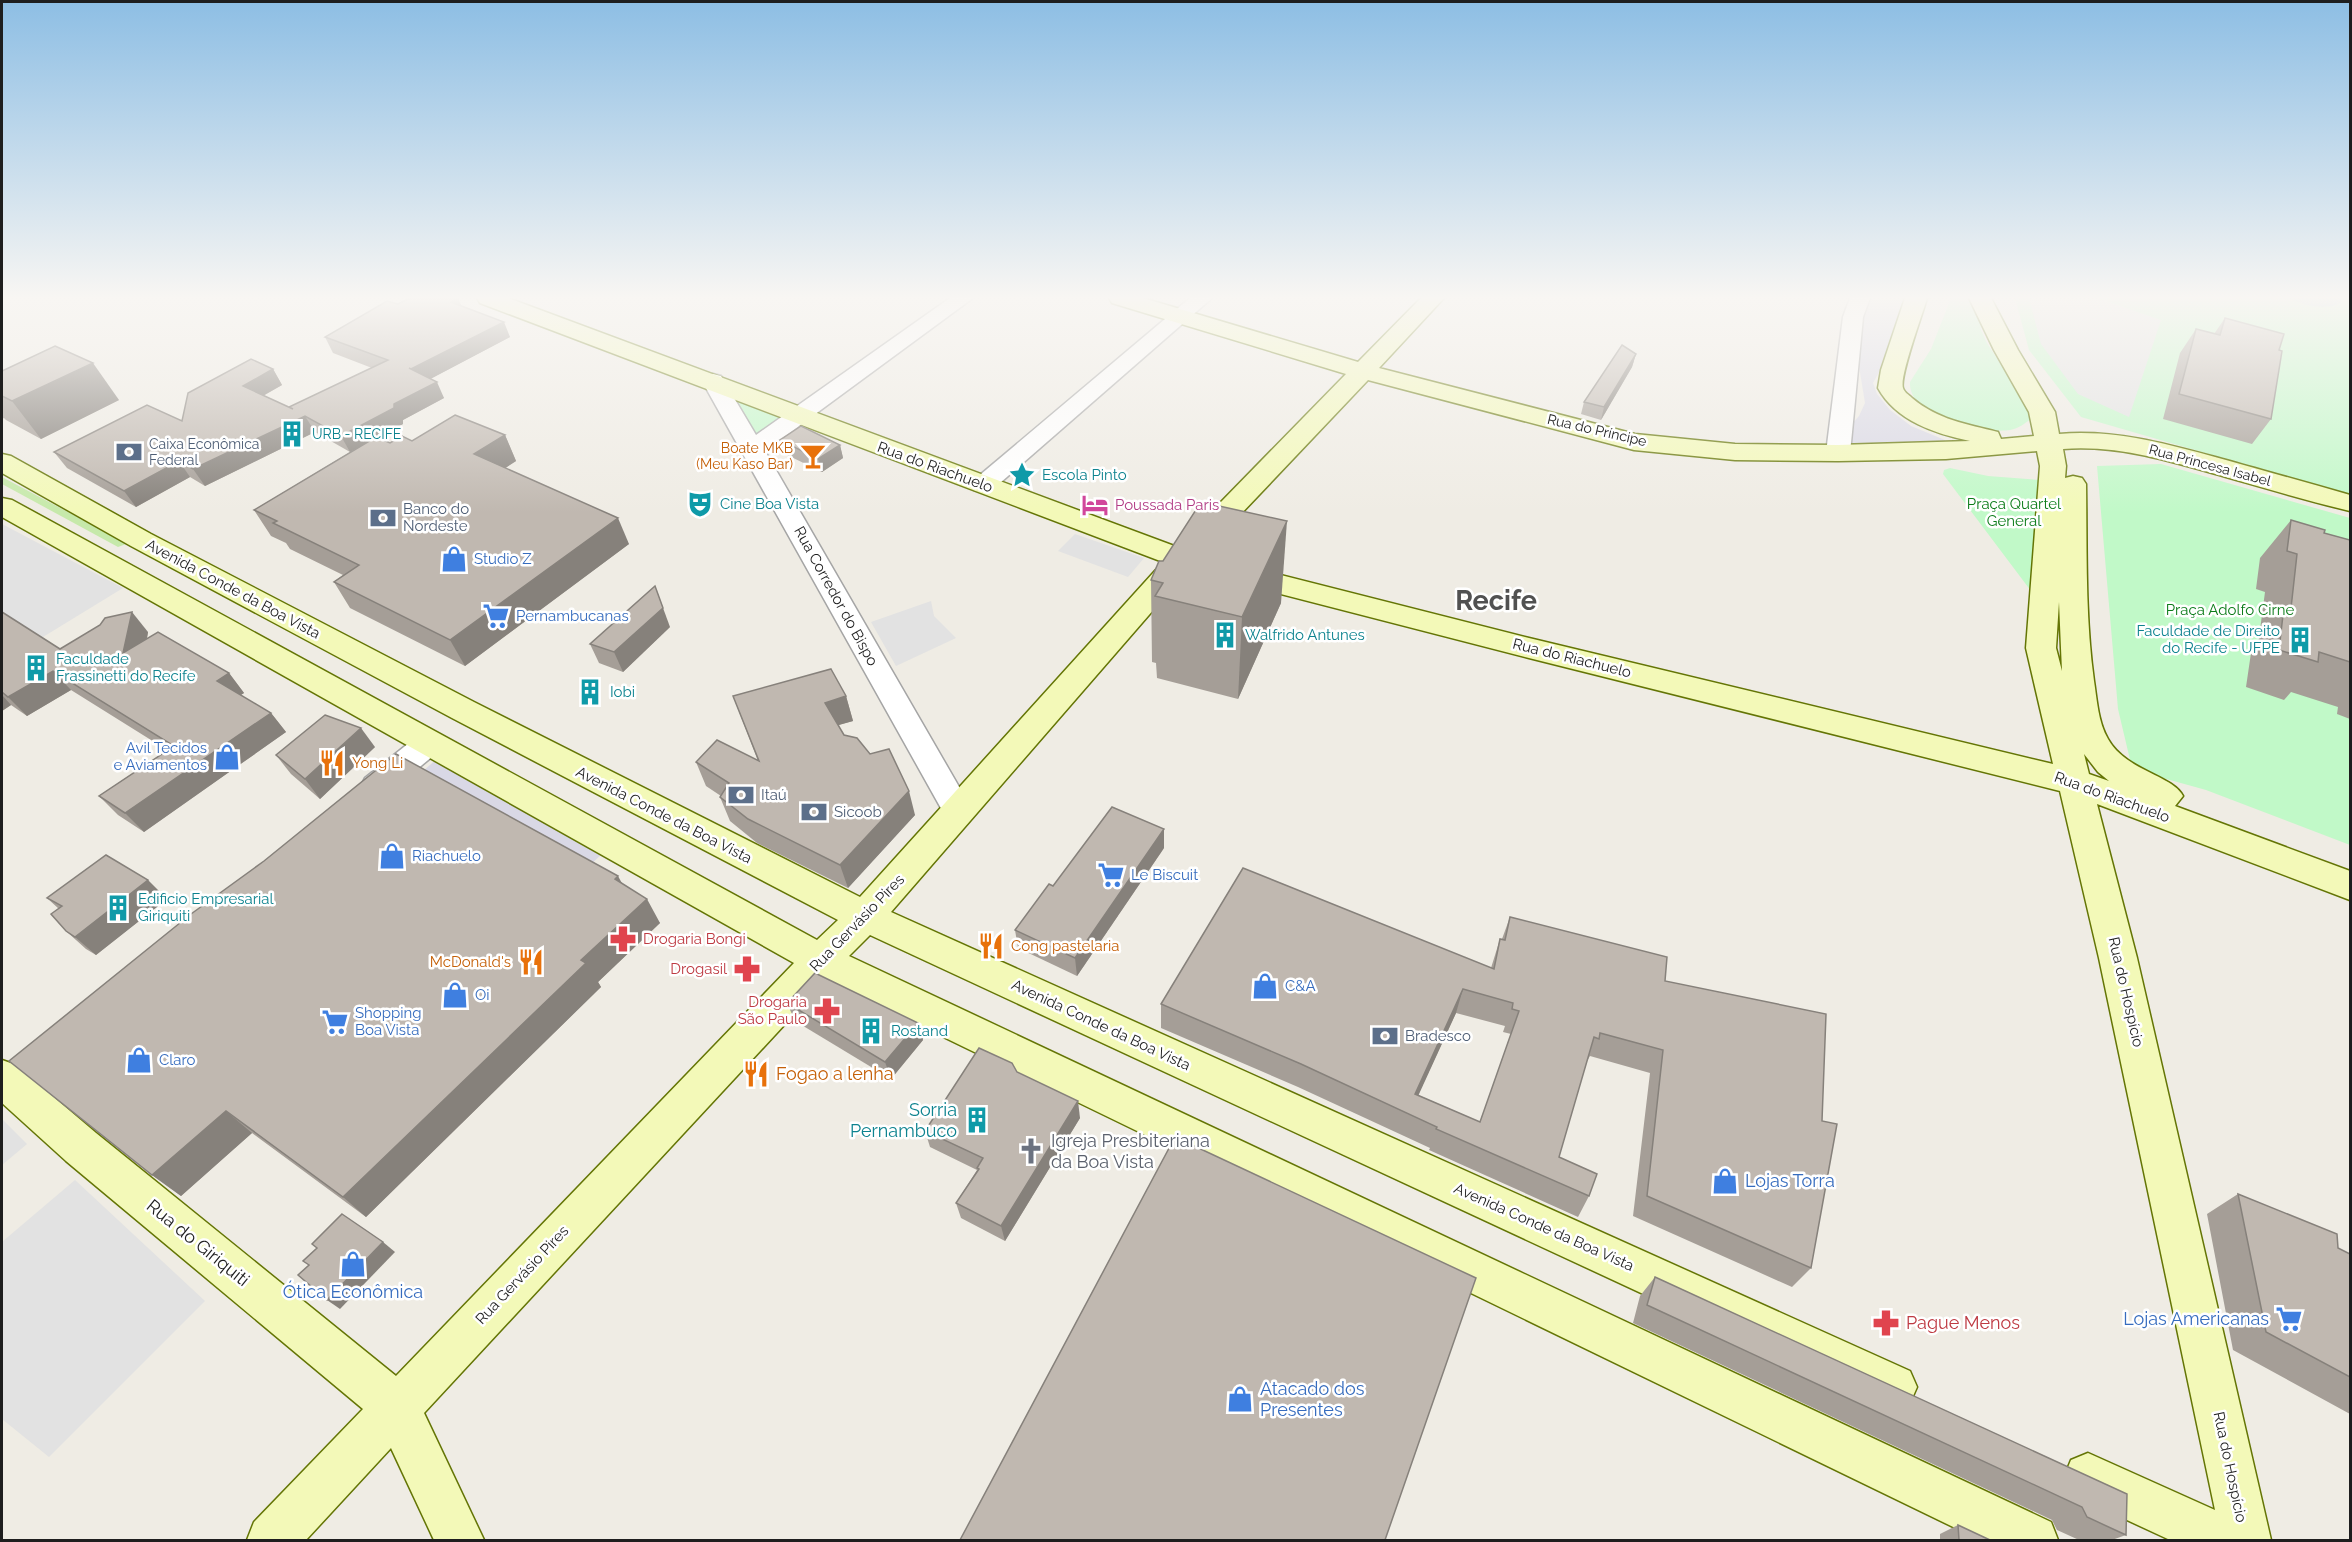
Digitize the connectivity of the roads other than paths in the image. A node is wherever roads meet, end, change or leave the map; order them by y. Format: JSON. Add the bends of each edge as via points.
{"nodes":[{"id":1,"x":683,"y":370,"type":"edge"},
{"id":2,"x":862,"y":370,"type":"edge"},
{"id":3,"x":1118,"y":370,"type":"edge"},
{"id":4,"x":1360,"y":370,"type":"edge"},
{"id":5,"x":1847,"y":370,"type":"edge"},
{"id":6,"x":1894,"y":370,"type":"edge"},
{"id":7,"x":2018,"y":370,"type":"edge"},
{"id":8,"x":2035,"y":370,"type":"edge"},
{"id":9,"x":1363,"y":371,"type":"junction"},
{"id":10,"x":713,"y":381,"type":"junction"},
{"id":11,"x":798,"y":416,"type":"junction"},
{"id":12,"x":753,"y":448,"type":"junction"},
{"id":13,"x":1838,"y":453,"type":"junction"},
{"id":14,"x":2055,"y":453,"type":"junction"},
{"id":15,"x":2,"y":462,"type":"edge"},
{"id":16,"x":983,"y":485,"type":"junction"},
{"id":17,"x":2350,"y":503,"type":"edge"},
{"id":18,"x":2,"y":506,"type":"edge"},
{"id":19,"x":1182,"y":559,"type":"junction"},
{"id":20,"x":429,"y":743,"type":"junction"},
{"id":21,"x":2072,"y":780,"type":"junction"},
{"id":22,"x":356,"y":802,"type":"edge"},
{"id":23,"x":958,"y":811,"type":"junction"},
{"id":24,"x":2350,"y":864,"type":"edge"},
{"id":25,"x":2350,"y":886,"type":"edge"},
{"id":26,"x":848,"y":908,"type":"junction"},
{"id":27,"x":820,"y":960,"type":"junction"},
{"id":28,"x":12,"y":1078,"type":"edge"},
{"id":29,"x":1927,"y":1402,"type":"edge"},
{"id":30,"x":397,"y":1407,"type":"junction"},
{"id":31,"x":2054,"y":1461,"type":"edge"},
{"id":32,"x":272,"y":1540,"type":"edge"},
{"id":33,"x":459,"y":1540,"type":"edge"},
{"id":34,"x":2033,"y":1540,"type":"edge"},
{"id":35,"x":2225,"y":1540,"type":"edge"},
{"id":36,"x":2246,"y":1540,"type":"edge"}],
"edges":[{"from":1,"to":10,"type":"main road","name":"Rua do Riachuelo"},
{"from":2,"to":11,"type":"street"},
{"from":3,"to":16,"type":"street"},
{"from":4,"to":9,"type":"main road","name":"Rua do Príncipe"},
{"from":5,"to":13,"type":"street"},
{"from":6,"to":14,"type":"main road","via":[[1890,386],[1894,394],[1924,419],[1952,430]]},
{"from":7,"to":14,"type":"main road","via":[[2040,406]]},
{"from":8,"to":14,"type":"main road","via":[[2058,405]]},
{"from":9,"to":13,"type":"main road","name":"Rua do Príncipe","via":[[1635,442],[1735,452]]},
{"from":9,"to":19,"type":"main road","name":"Rua Gervásio Pires"},
{"from":10,"to":11,"type":"main road","name":"Rua do Riachuelo"},
{"from":10,"to":12,"type":"street","name":"Rua Corredor do Bispo"},
{"from":11,"to":12,"type":"street"},
{"from":11,"to":16,"type":"main road","name":"Rua do Riachuelo"},
{"from":12,"to":23,"type":"street","name":"Rua Corredor do Bispo"},
{"from":13,"to":14,"type":"main road","name":"Rua do Príncipe"},
{"from":14,"to":17,"type":"main road","name":"Rua Princesa Isabel","via":[[2128,444]]},
{"from":14,"to":21,"type":"main road","name":"Rua do Hospício","via":[[2041,648]]},
{"from":14,"to":24,"type":"main road","name":"Rua do Riachuelo","via":[[2082,708],[2090,736],[2103,757],[2135,782]]},
{"from":15,"to":26,"type":"main road","name":"Avenida Conde da Boa Vista","via":[[463,710]]},
{"from":16,"to":19,"type":"main road","name":"Rua do Riachuelo"},
{"from":18,"to":20,"type":"main road"},
{"from":19,"to":21,"type":"main road","name":"Rua do Riachuelo"},
{"from":19,"to":23,"type":"main road","name":"Rua Gervásio Pires"},
{"from":20,"to":22,"type":"street"},
{"from":20,"to":27,"type":"main road"},
{"from":21,"to":25,"type":"main road","name":"Rua do Riachuelo"},
{"from":21,"to":36,"type":"main road","name":"Rua do Hospício","via":[[2118,958]]},
{"from":23,"to":26,"type":"main road","name":"Rua Gervásio Pires","via":[[904,873]]},
{"from":26,"to":27,"type":"main road","name":"Rua Gervásio Pires"},
{"from":26,"to":29,"type":"main road","name":"Avenida Conde da Boa Vista"},
{"from":27,"to":30,"type":"main road","name":"Rua Gervásio Pires"},
{"from":27,"to":34,"type":"main road"},
{"from":28,"to":30,"type":"main road","name":"Rua do Giriquiti","via":[[48,1119]]},
{"from":30,"to":32,"type":"main road","name":"Rua Gervásio Pires"},
{"from":30,"to":33,"type":"main road"},
{"from":31,"to":35,"type":"main road"}]}
